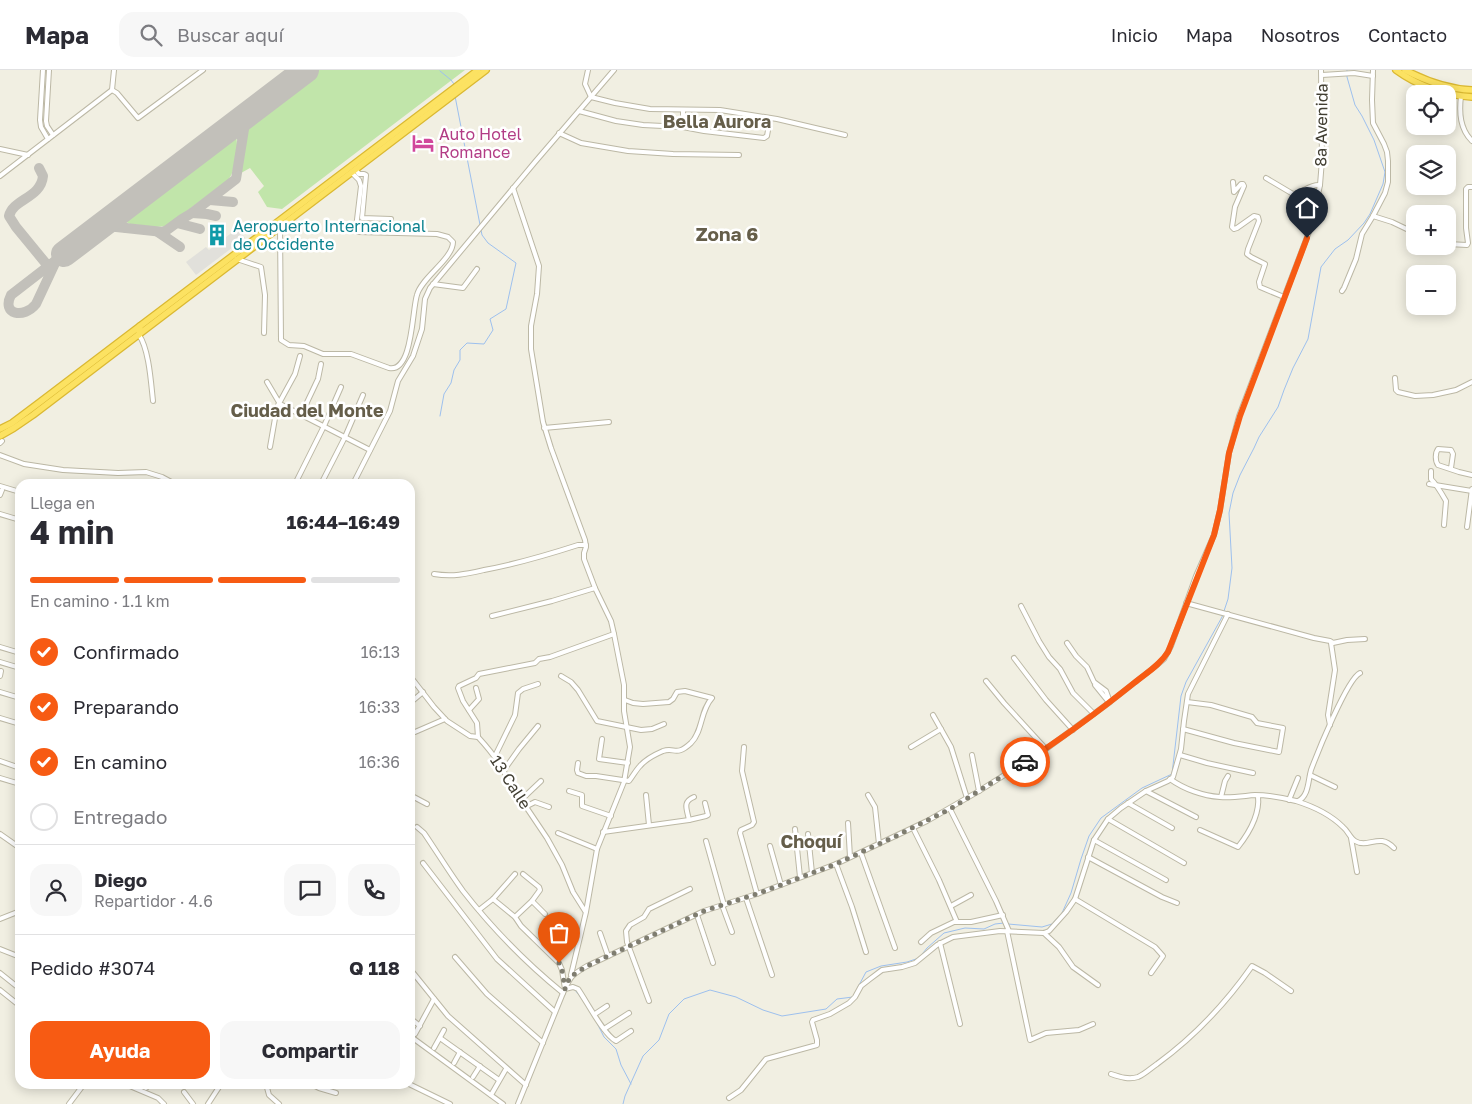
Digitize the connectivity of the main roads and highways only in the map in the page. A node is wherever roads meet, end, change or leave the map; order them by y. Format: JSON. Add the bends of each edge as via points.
{"nodes":[{"id":1,"x":478,"y":70,"type":"edge"},
{"id":2,"x":486,"y":70,"type":"edge"},
{"id":3,"x":1396,"y":70,"type":"edge"},
{"id":4,"x":1405,"y":70,"type":"edge"},
{"id":5,"x":455,"y":90,"type":"junction"},
{"id":6,"x":1472,"y":90,"type":"edge"},
{"id":7,"x":1472,"y":97,"type":"edge"},
{"id":8,"x":170,"y":304,"type":"junction"},
{"id":9,"x":140,"y":326,"type":"junction"},
{"id":10,"x":138,"y":335,"type":"junction"},
{"id":11,"x":0,"y":429,"type":"edge"},
{"id":12,"x":1,"y":440,"type":"edge"}],
"edges":[{"from":1,"to":5,"type":"highway"},
{"from":2,"to":5,"type":"highway"},
{"from":3,"to":7,"type":"highway","via":[[1423,86]]},
{"from":4,"to":6,"type":"highway","via":[[1427,81]]},
{"from":5,"to":8,"type":"highway"},
{"from":5,"to":10,"type":"highway"},
{"from":8,"to":9,"type":"highway"},
{"from":8,"to":10,"type":"highway"},
{"from":9,"to":10,"type":"highway"},
{"from":9,"to":11,"type":"highway"},
{"from":10,"to":12,"type":"highway"}]}
